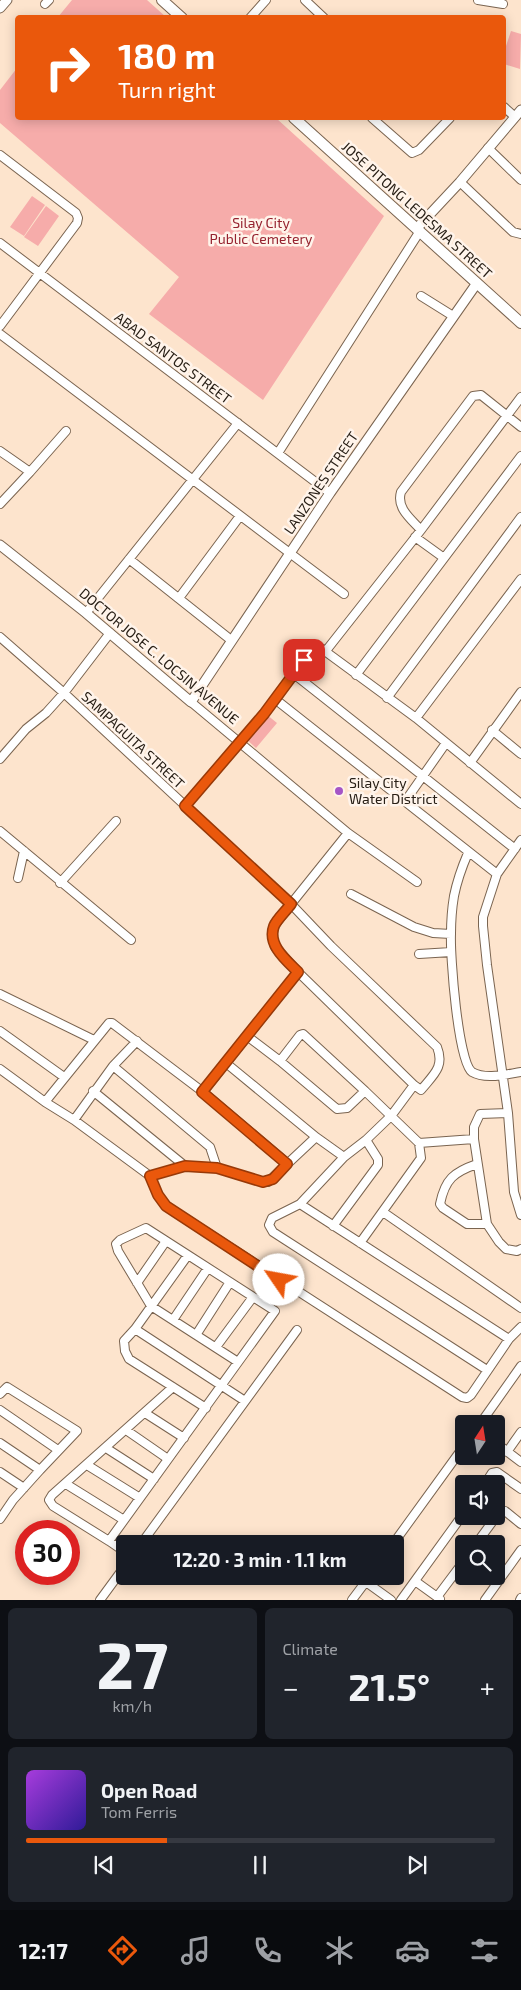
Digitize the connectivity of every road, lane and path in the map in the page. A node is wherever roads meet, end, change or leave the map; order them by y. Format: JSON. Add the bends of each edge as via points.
{"nodes":[{"id":1,"x":7,"y":0,"type":"edge"},
{"id":2,"x":162,"y":0,"type":"edge"},
{"id":3,"x":266,"y":0,"type":"edge"},
{"id":4,"x":305,"y":0,"type":"edge"},
{"id":5,"x":478,"y":0,"type":"edge"},
{"id":6,"x":503,"y":4,"type":"dead end"},
{"id":7,"x":0,"y":8,"type":"edge"},
{"id":8,"x":179,"y":15,"type":"edge"},
{"id":9,"x":253,"y":15,"type":"edge"},
{"id":10,"x":321,"y":15,"type":"edge"},
{"id":11,"x":506,"y":108,"type":"edge"},
{"id":12,"x":518,"y":113,"type":"edge"},
{"id":13,"x":296,"y":120,"type":"edge"},
{"id":14,"x":374,"y":120,"type":"edge"},
{"id":15,"x":448,"y":120,"type":"edge"},
{"id":16,"x":488,"y":148,"type":"junction"},
{"id":17,"x":0,"y":155,"type":"edge"},
{"id":18,"x":521,"y":180,"type":"edge"},
{"id":19,"x":460,"y":182,"type":"junction"},
{"id":20,"x":419,"y":229,"type":"junction"},
{"id":21,"x":521,"y":234,"type":"edge"},
{"id":22,"x":0,"y":243,"type":"edge"},
{"id":23,"x":40,"y":273,"type":"junction"},
{"id":24,"x":477,"y":283,"type":"junction"},
{"id":25,"x":421,"y":296,"type":"dead end"},
{"id":26,"x":453,"y":316,"type":"junction"},
{"id":27,"x":521,"y":323,"type":"edge"},
{"id":28,"x":0,"y":326,"type":"edge"},
{"id":29,"x":0,"y":334,"type":"edge"},
{"id":30,"x":521,"y":397,"type":"edge"},
{"id":31,"x":506,"y":416,"type":"junction"},
{"id":32,"x":238,"y":423,"type":"junction"},
{"id":33,"x":521,"y":427,"type":"edge"},
{"id":34,"x":66,"y":431,"type":"dead end"},
{"id":35,"x":0,"y":451,"type":"edge"},
{"id":36,"x":278,"y":453,"type":"junction"},
{"id":37,"x":521,"y":456,"type":"edge"},
{"id":38,"x":30,"y":472,"type":"junction"},
{"id":39,"x":193,"y":480,"type":"junction"},
{"id":40,"x":330,"y":493,"type":"junction"},
{"id":41,"x":0,"y":504,"type":"edge"},
{"id":42,"x":240,"y":516,"type":"junction"},
{"id":43,"x":521,"y":517,"type":"edge"},
{"id":44,"x":421,"y":530,"type":"junction"},
{"id":45,"x":415,"y":537,"type":"junction"},
{"id":46,"x":0,"y":545,"type":"edge"},
{"id":47,"x":290,"y":554,"type":"junction"},
{"id":48,"x":444,"y":558,"type":"junction"},
{"id":49,"x":129,"y":559,"type":"junction"},
{"id":50,"x":521,"y":579,"type":"edge"},
{"id":51,"x":344,"y":594,"type":"dead end"},
{"id":52,"x":180,"y":598,"type":"junction"},
{"id":53,"x":86,"y":613,"type":"junction"},
{"id":54,"x":110,"y":633,"type":"junction"},
{"id":55,"x":3,"y":640,"type":"edge"},
{"id":56,"x":231,"y":640,"type":"junction"},
{"id":57,"x":0,"y":650,"type":"edge"},
{"id":58,"x":325,"y":652,"type":"junction"},
{"id":59,"x":294,"y":674,"type":"junction"},
{"id":60,"x":356,"y":675,"type":"junction"},
{"id":61,"x":521,"y":692,"type":"edge"},
{"id":62,"x":64,"y":693,"type":"junction"},
{"id":63,"x":387,"y":698,"type":"junction"},
{"id":64,"x":275,"y":700,"type":"junction"},
{"id":65,"x":191,"y":702,"type":"junction"},
{"id":66,"x":416,"y":718,"type":"junction"},
{"id":67,"x":492,"y":730,"type":"junction"},
{"id":68,"x":240,"y":741,"type":"junction"},
{"id":69,"x":446,"y":743,"type":"junction"},
{"id":70,"x":521,"y":754,"type":"edge"},
{"id":71,"x":0,"y":759,"type":"edge"},
{"id":72,"x":470,"y":763,"type":"junction"},
{"id":73,"x":423,"y":775,"type":"junction"},
{"id":74,"x":406,"y":800,"type":"junction"},
{"id":75,"x":521,"y":804,"type":"edge"},
{"id":76,"x":185,"y":806,"type":"junction"},
{"id":77,"x":116,"y":821,"type":"dead end"},
{"id":78,"x":0,"y":831,"type":"edge"},
{"id":79,"x":348,"y":833,"type":"junction"},
{"id":80,"x":521,"y":840,"type":"edge"},
{"id":81,"x":515,"y":849,"type":"junction"},
{"id":82,"x":24,"y":851,"type":"junction"},
{"id":83,"x":468,"y":853,"type":"junction"},
{"id":84,"x":497,"y":874,"type":"junction"},
{"id":85,"x":18,"y":878,"type":"dead end"},
{"id":86,"x":417,"y":882,"type":"dead end"},
{"id":87,"x":60,"y":883,"type":"junction"},
{"id":88,"x":351,"y":894,"type":"dead end"},
{"id":89,"x":291,"y":904,"type":"junction"},
{"id":90,"x":450,"y":934,"type":"junction"},
{"id":91,"x":131,"y":940,"type":"dead end"},
{"id":92,"x":451,"y":952,"type":"junction"},
{"id":93,"x":419,"y":954,"type":"dead end"},
{"id":94,"x":298,"y":972,"type":"junction"},
{"id":95,"x":0,"y":994,"type":"edge"},
{"id":96,"x":0,"y":1031,"type":"edge"},
{"id":97,"x":247,"y":1036,"type":"junction"},
{"id":98,"x":94,"y":1040,"type":"junction"},
{"id":99,"x":137,"y":1041,"type":"junction"},
{"id":100,"x":280,"y":1061,"type":"junction"},
{"id":101,"x":226,"y":1063,"type":"junction"},
{"id":102,"x":113,"y":1066,"type":"junction"},
{"id":103,"x":0,"y":1069,"type":"edge"},
{"id":104,"x":521,"y":1072,"type":"edge"},
{"id":105,"x":502,"y":1074,"type":"junction"},
{"id":106,"x":64,"y":1077,"type":"junction"},
{"id":107,"x":414,"y":1085,"type":"junction"},
{"id":108,"x":93,"y":1091,"type":"junction"},
{"id":109,"x":365,"y":1091,"type":"junction"},
{"id":110,"x":202,"y":1092,"type":"junction"},
{"id":111,"x":45,"y":1102,"type":"junction"},
{"id":112,"x":508,"y":1113,"type":"junction"},
{"id":113,"x":392,"y":1116,"type":"junction"},
{"id":114,"x":74,"y":1120,"type":"junction"},
{"id":115,"x":316,"y":1137,"type":"junction"},
{"id":116,"x":474,"y":1139,"type":"junction"},
{"id":117,"x":366,"y":1140,"type":"junction"},
{"id":118,"x":419,"y":1144,"type":"junction"},
{"id":119,"x":344,"y":1157,"type":"junction"},
{"id":120,"x":287,"y":1164,"type":"junction"},
{"id":121,"x":477,"y":1164,"type":"junction"},
{"id":122,"x":185,"y":1166,"type":"junction"},
{"id":123,"x":217,"y":1168,"type":"junction"},
{"id":124,"x":150,"y":1176,"type":"junction"},
{"id":125,"x":300,"y":1204,"type":"junction"},
{"id":126,"x":383,"y":1212,"type":"junction"},
{"id":127,"x":521,"y":1214,"type":"edge"},
{"id":128,"x":487,"y":1224,"type":"junction"},
{"id":129,"x":333,"y":1226,"type":"junction"},
{"id":130,"x":166,"y":1241,"type":"junction"},
{"id":131,"x":360,"y":1243,"type":"junction"},
{"id":132,"x":521,"y":1249,"type":"edge"},
{"id":133,"x":188,"y":1255,"type":"junction"},
{"id":134,"x":208,"y":1268,"type":"junction"},
{"id":135,"x":230,"y":1282,"type":"junction"},
{"id":136,"x":137,"y":1283,"type":"junction"},
{"id":137,"x":253,"y":1297,"type":"junction"},
{"id":138,"x":151,"y":1306,"type":"junction"},
{"id":139,"x":521,"y":1308,"type":"edge"},
{"id":140,"x":172,"y":1320,"type":"junction"},
{"id":141,"x":521,"y":1327,"type":"edge"},
{"id":142,"x":135,"y":1328,"type":"junction"},
{"id":143,"x":297,"y":1330,"type":"dead end"},
{"id":144,"x":196,"y":1335,"type":"junction"},
{"id":145,"x":509,"y":1339,"type":"junction"},
{"id":146,"x":216,"y":1348,"type":"junction"},
{"id":147,"x":238,"y":1362,"type":"junction"},
{"id":148,"x":521,"y":1366,"type":"edge"},
{"id":149,"x":487,"y":1370,"type":"junction"},
{"id":150,"x":222,"y":1386,"type":"junction"},
{"id":151,"x":173,"y":1387,"type":"junction"},
{"id":152,"x":0,"y":1394,"type":"edge"},
{"id":153,"x":245,"y":1401,"type":"junction"},
{"id":154,"x":206,"y":1408,"type":"junction"},
{"id":155,"x":0,"y":1410,"type":"edge"},
{"id":156,"x":145,"y":1413,"type":"junction"},
{"id":157,"x":486,"y":1415,"type":"edge"},
{"id":158,"x":126,"y":1430,"type":"junction"},
{"id":159,"x":521,"y":1432,"type":"edge"},
{"id":160,"x":184,"y":1438,"type":"junction"},
{"id":161,"x":0,"y":1443,"type":"edge"},
{"id":162,"x":106,"y":1448,"type":"junction"},
{"id":163,"x":58,"y":1450,"type":"junction"},
{"id":164,"x":507,"y":1452,"type":"joint"},
{"id":165,"x":455,"y":1458,"type":"edge"},
{"id":166,"x":168,"y":1459,"type":"junction"},
{"id":167,"x":521,"y":1462,"type":"edge"},
{"id":168,"x":87,"y":1465,"type":"junction"},
{"id":169,"x":40,"y":1470,"type":"junction"},
{"id":170,"x":0,"y":1472,"type":"edge"},
{"id":171,"x":491,"y":1475,"type":"edge"},
{"id":172,"x":501,"y":1475,"type":"edge"},
{"id":173,"x":505,"y":1478,"type":"edge"},
{"id":174,"x":154,"y":1479,"type":"junction"},
{"id":175,"x":66,"y":1484,"type":"junction"},
{"id":176,"x":24,"y":1488,"type":"junction"},
{"id":177,"x":521,"y":1489,"type":"edge"},
{"id":178,"x":140,"y":1498,"type":"junction"},
{"id":179,"x":0,"y":1502,"type":"edge"},
{"id":180,"x":8,"y":1508,"type":"junction"},
{"id":181,"x":0,"y":1519,"type":"edge"},
{"id":182,"x":124,"y":1520,"type":"junction"},
{"id":183,"x":521,"y":1524,"type":"edge"},
{"id":184,"x":455,"y":1525,"type":"edge"},
{"id":185,"x":148,"y":1535,"type":"edge"},
{"id":186,"x":400,"y":1535,"type":"edge"},
{"id":187,"x":482,"y":1535,"type":"edge"},
{"id":188,"x":109,"y":1541,"type":"junction"},
{"id":189,"x":116,"y":1546,"type":"edge"},
{"id":190,"x":521,"y":1550,"type":"edge"},
{"id":191,"x":455,"y":1574,"type":"edge"},
{"id":192,"x":116,"y":1578,"type":"edge"},
{"id":193,"x":415,"y":1581,"type":"junction"},
{"id":194,"x":363,"y":1585,"type":"edge"},
{"id":195,"x":375,"y":1585,"type":"edge"},
{"id":196,"x":439,"y":1598,"type":"edge"},
{"id":197,"x":100,"y":1600,"type":"edge"},
{"id":198,"x":352,"y":1600,"type":"edge"},
{"id":199,"x":391,"y":1600,"type":"edge"},
{"id":200,"x":401,"y":1600,"type":"edge"},
{"id":201,"x":485,"y":1600,"type":"edge"}],
"edges":[{"from":1,"to":7,"type":"street"},
{"from":2,"to":8,"type":"main road"},
{"from":3,"to":9,"type":"street"},
{"from":4,"to":10,"type":"street"},
{"from":5,"to":6,"type":"street"},
{"from":11,"to":12,"type":"street"},
{"from":12,"to":16,"type":"street"},
{"from":13,"to":20,"type":"main road","name":"JOSE PITONG LEDESMA STREET"},
{"from":14,"to":15,"type":"street","via":[[412,153],[419,150]]},
{"from":16,"to":18,"type":"street"},
{"from":16,"to":19,"type":"street"},
{"from":17,"to":23,"type":"street","via":[[76,213],[78,218]]},
{"from":19,"to":20,"type":"street"},
{"from":19,"to":21,"type":"street","via":[[513,232]]},
{"from":20,"to":24,"type":"main road","name":"JOSE PITONG LEDESMA STREET"},
{"from":20,"to":36,"type":"street"},
{"from":22,"to":23,"type":"street","name":"ABAD SANTOS STREET"},
{"from":23,"to":28,"type":"street"},
{"from":23,"to":32,"type":"street","name":"ABAD SANTOS STREET"},
{"from":24,"to":26,"type":"street","name":"LANZONES STREET"},
{"from":24,"to":27,"type":"main road","name":"JOSE PITONG LEDESMA STREET"},
{"from":25,"to":26,"type":"street"},
{"from":26,"to":40,"type":"street","name":"LANZONES STREET"},
{"from":29,"to":39,"type":"street"},
{"from":30,"to":31,"type":"street"},
{"from":31,"to":33,"type":"street"},
{"from":31,"to":44,"type":"street"},
{"from":31,"to":44,"type":"street","via":[[481,395],[473,396],[406,485],[401,492],[400,504]]},
{"from":32,"to":36,"type":"street","name":"ABAD SANTOS STREET"},
{"from":32,"to":39,"type":"street"},
{"from":34,"to":38,"type":"street"},
{"from":35,"to":38,"type":"street"},
{"from":36,"to":40,"type":"street","name":"ABAD SANTOS STREET"},
{"from":37,"to":48,"type":"street"},
{"from":38,"to":41,"type":"street"},
{"from":39,"to":42,"type":"street"},
{"from":39,"to":49,"type":"street"},
{"from":40,"to":47,"type":"street","name":"LANZONES STREET"},
{"from":42,"to":47,"type":"street"},
{"from":42,"to":52,"type":"street"},
{"from":43,"to":63,"type":"street"},
{"from":44,"to":45,"type":"street"},
{"from":45,"to":48,"type":"street"},
{"from":45,"to":58,"type":"street"},
{"from":46,"to":53,"type":"street","name":"DOCTOR JOSE C. LOCSIN AVENUE"},
{"from":47,"to":51,"type":"street"},
{"from":47,"to":56,"type":"street","name":"LANZONES STREET"},
{"from":48,"to":60,"type":"street"},
{"from":49,"to":52,"type":"street"},
{"from":49,"to":53,"type":"street"},
{"from":50,"to":66,"type":"street"},
{"from":52,"to":56,"type":"street"},
{"from":53,"to":54,"type":"street","name":"DOCTOR JOSE C. LOCSIN AVENUE"},
{"from":54,"to":62,"type":"street"},
{"from":54,"to":65,"type":"street","name":"DOCTOR JOSE C. LOCSIN AVENUE"},
{"from":55,"to":57,"type":"street"},
{"from":55,"to":62,"type":"street","name":"SAMPAGUITA STREET"},
{"from":56,"to":65,"type":"street","name":"LANZONES STREET"},
{"from":58,"to":59,"type":"street","via":[[318,646],[314,647]]},
{"from":58,"to":60,"type":"street"},
{"from":59,"to":64,"type":"street"},
{"from":59,"to":73,"type":"street"},
{"from":60,"to":63,"type":"street"},
{"from":61,"to":67,"type":"street"},
{"from":62,"to":71,"type":"street"},
{"from":62,"to":76,"type":"street","name":"SAMPAGUITA STREET"},
{"from":63,"to":66,"type":"street"},
{"from":64,"to":68,"type":"street"},
{"from":64,"to":74,"type":"street"},
{"from":65,"to":68,"type":"street","name":"DOCTOR JOSE C. LOCSIN AVENUE"},
{"from":66,"to":69,"type":"street"},
{"from":67,"to":70,"type":"street"},
{"from":67,"to":72,"type":"street"},
{"from":68,"to":76,"type":"street"},
{"from":68,"to":79,"type":"street","name":"DOCTOR JOSE C. LOCSIN AVENUE"},
{"from":69,"to":72,"type":"street"},
{"from":69,"to":73,"type":"street"},
{"from":72,"to":75,"type":"street"},
{"from":73,"to":74,"type":"street"},
{"from":73,"to":81,"type":"street"},
{"from":74,"to":83,"type":"street"},
{"from":76,"to":89,"type":"street","name":"SAMPAGUITA STREET"},
{"from":77,"to":87,"type":"street"},
{"from":78,"to":82,"type":"street"},
{"from":79,"to":86,"type":"street","name":"DOCTOR JOSE C. LOCSIN AVENUE"},
{"from":79,"to":89,"type":"street"},
{"from":80,"to":81,"type":"street"},
{"from":81,"to":84,"type":"street"},
{"from":82,"to":85,"type":"street"},
{"from":82,"to":87,"type":"street"},
{"from":83,"to":84,"type":"street"},
{"from":83,"to":90,"type":"street","via":[[459,874]]},
{"from":84,"to":105,"type":"street","via":[[483,926]]},
{"from":87,"to":91,"type":"street"},
{"from":88,"to":90,"type":"street","via":[[414,927]]},
{"from":89,"to":94,"type":"street","via":[[274,926],[272,936],[275,947]]},
{"from":89,"to":107,"type":"street","name":"SAMPAGUITA STREET","via":[[437,1047],[441,1058],[439,1066],[421,1090]]},
{"from":90,"to":92,"type":"street"},
{"from":92,"to":93,"type":"street"},
{"from":92,"to":105,"type":"street","via":[[457,1017],[466,1063],[474,1073]]},
{"from":94,"to":97,"type":"street"},
{"from":94,"to":107,"type":"street"},
{"from":95,"to":98,"type":"street"},
{"from":96,"to":106,"type":"street"},
{"from":97,"to":100,"type":"street"},
{"from":97,"to":101,"type":"street"},
{"from":98,"to":99,"type":"street","via":[[109,1023]]},
{"from":98,"to":106,"type":"street"},
{"from":99,"to":102,"type":"street"},
{"from":99,"to":110,"type":"street"},
{"from":100,"to":109,"type":"street","via":[[337,1109],[347,1108]]},
{"from":100,"to":109,"type":"street","via":[[303,1034]]},
{"from":101,"to":110,"type":"street"},
{"from":101,"to":115,"type":"street"},
{"from":102,"to":108,"type":"street"},
{"from":102,"to":123,"type":"street","via":[[210,1147]]},
{"from":103,"to":111,"type":"street"},
{"from":104,"to":105,"type":"street"},
{"from":105,"to":112,"type":"street"},
{"from":106,"to":111,"type":"street"},
{"from":107,"to":113,"type":"street"},
{"from":108,"to":114,"type":"street"},
{"from":108,"to":122,"type":"street"},
{"from":109,"to":113,"type":"street"},
{"from":110,"to":120,"type":"street"},
{"from":111,"to":114,"type":"street"},
{"from":112,"to":116,"type":"street","via":[[480,1114],[474,1126]]},
{"from":112,"to":127,"type":"street","via":[[514,1192]]},
{"from":113,"to":117,"type":"street"},
{"from":113,"to":118,"type":"street"},
{"from":114,"to":124,"type":"street"},
{"from":115,"to":119,"type":"street"},
{"from":115,"to":120,"type":"street"},
{"from":116,"to":118,"type":"street"},
{"from":116,"to":121,"type":"street"},
{"from":117,"to":119,"type":"street"},
{"from":117,"to":129,"type":"street","via":[[378,1165]]},
{"from":118,"to":126,"type":"street","via":[[421,1158]]},
{"from":119,"to":125,"type":"street"},
{"from":120,"to":123,"type":"street","via":[[273,1179],[263,1182]]},
{"from":121,"to":128,"type":"street"},
{"from":121,"to":128,"type":"street","via":[[447,1180],[440,1204],[467,1224]]},
{"from":122,"to":123,"type":"street"},
{"from":122,"to":124,"type":"street"},
{"from":124,"to":149,"type":"street","via":[[166,1206],[462,1397],[471,1395]]},
{"from":125,"to":129,"type":"street"},
{"from":125,"to":149,"type":"street","via":[[272,1218],[269,1225],[273,1232]]},
{"from":126,"to":131,"type":"street"},
{"from":126,"to":139,"type":"street"},
{"from":128,"to":132,"type":"street","via":[[506,1248],[517,1252]]},
{"from":129,"to":131,"type":"street"},
{"from":130,"to":133,"type":"street"},
{"from":130,"to":136,"type":"street"},
{"from":130,"to":136,"type":"street","via":[[146,1228],[116,1244]]},
{"from":131,"to":145,"type":"street"},
{"from":133,"to":134,"type":"street"},
{"from":133,"to":138,"type":"street"},
{"from":134,"to":135,"type":"street"},
{"from":134,"to":140,"type":"street"},
{"from":135,"to":137,"type":"street"},
{"from":135,"to":144,"type":"street"},
{"from":136,"to":138,"type":"street"},
{"from":137,"to":146,"type":"street"},
{"from":137,"to":147,"type":"street","via":[[275,1311]]},
{"from":138,"to":140,"type":"street"},
{"from":138,"to":142,"type":"street"},
{"from":140,"to":144,"type":"street"},
{"from":141,"to":145,"type":"street"},
{"from":142,"to":150,"type":"street"},
{"from":142,"to":151,"type":"street","via":[[124,1341],[129,1358]]},
{"from":143,"to":153,"type":"street"},
{"from":144,"to":146,"type":"street"},
{"from":145,"to":149,"type":"street"},
{"from":146,"to":147,"type":"street"},
{"from":147,"to":150,"type":"street"},
{"from":148,"to":157,"type":"street"},
{"from":150,"to":153,"type":"street"},
{"from":150,"to":154,"type":"street"},
{"from":151,"to":154,"type":"street"},
{"from":151,"to":156,"type":"street"},
{"from":152,"to":163,"type":"street","via":[[7,1387],[77,1431]]},
{"from":153,"to":185,"type":"street"},
{"from":154,"to":160,"type":"street"},
{"from":155,"to":163,"type":"street"},
{"from":156,"to":158,"type":"street"},
{"from":156,"to":160,"type":"street"},
{"from":158,"to":162,"type":"street"},
{"from":158,"to":166,"type":"street"},
{"from":159,"to":164,"type":"street"},
{"from":160,"to":166,"type":"street"},
{"from":161,"to":169,"type":"street"},
{"from":162,"to":168,"type":"street"},
{"from":162,"to":174,"type":"street"},
{"from":163,"to":169,"type":"street"},
{"from":164,"to":167,"type":"street"},
{"from":165,"to":186,"type":"street"},
{"from":166,"to":174,"type":"street"},
{"from":168,"to":175,"type":"street"},
{"from":168,"to":178,"type":"street"},
{"from":169,"to":176,"type":"street"},
{"from":170,"to":176,"type":"street"},
{"from":171,"to":172,"type":"street","via":[[497,1472]]},
{"from":173,"to":177,"type":"street"},
{"from":174,"to":178,"type":"street"},
{"from":175,"to":182,"type":"street"},
{"from":175,"to":188,"type":"street","via":[[49,1500],[53,1506]]},
{"from":176,"to":180,"type":"street"},
{"from":178,"to":182,"type":"street"},
{"from":179,"to":180,"type":"street"},
{"from":180,"to":181,"type":"street"},
{"from":182,"to":188,"type":"street"},
{"from":183,"to":187,"type":"street","via":[[505,1510],[500,1510]]},
{"from":184,"to":193,"type":"street"},
{"from":188,"to":189,"type":"street"},
{"from":190,"to":201,"type":"street"},
{"from":191,"to":196,"type":"street"},
{"from":192,"to":197,"type":"street"},
{"from":193,"to":196,"type":"street"},
{"from":193,"to":200,"type":"street"},
{"from":194,"to":198,"type":"street"},
{"from":195,"to":199,"type":"street"}]}
